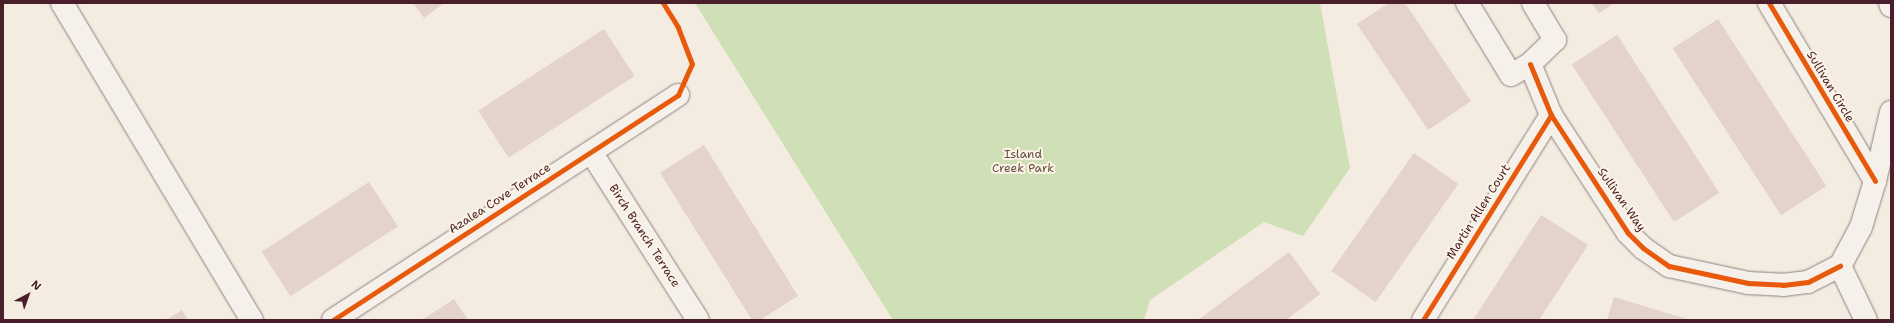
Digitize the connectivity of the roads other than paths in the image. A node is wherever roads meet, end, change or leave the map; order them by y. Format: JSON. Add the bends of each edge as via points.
{"nodes":[{"id":1,"x":62,"y":3,"type":"edge"},
{"id":2,"x":1467,"y":3,"type":"edge"},
{"id":3,"x":1534,"y":3,"type":"edge"},
{"id":4,"x":1768,"y":3,"type":"edge"},
{"id":5,"x":1890,"y":3,"type":"edge"},
{"id":6,"x":1891,"y":6,"type":"edge"},
{"id":7,"x":1530,"y":64,"type":"junction"},
{"id":8,"x":678,"y":95,"type":"dead end"},
{"id":9,"x":1891,"y":112,"type":"edge"},
{"id":10,"x":1551,"y":114,"type":"junction"},
{"id":11,"x":591,"y":152,"type":"junction"},
{"id":12,"x":1875,"y":181,"type":"junction"},
{"id":13,"x":1840,"y":266,"type":"junction"},
{"id":14,"x":252,"y":320,"type":"edge"},
{"id":15,"x":332,"y":320,"type":"edge"},
{"id":16,"x":698,"y":320,"type":"edge"},
{"id":17,"x":1423,"y":320,"type":"edge"},
{"id":18,"x":1866,"y":320,"type":"edge"}],
"edges":[{"from":1,"to":14,"type":"street"},
{"from":2,"to":7,"type":"street","via":[[1511,75]]},
{"from":3,"to":7,"type":"street","via":[[1555,40]]},
{"from":4,"to":12,"type":"street","name":"Sullivan Circle"},
{"from":5,"to":6,"type":"street"},
{"from":7,"to":10,"type":"street","name":"Sullivan Way"},
{"from":8,"to":11,"type":"street","name":"Azalea Cove Terrace"},
{"from":9,"to":12,"type":"street"},
{"from":10,"to":13,"type":"street","name":"Sullivan Way","via":[[1628,233],[1643,248],[1669,266],[1748,283],[1783,285],[1808,282]]},
{"from":10,"to":17,"type":"street","name":"Martin Allen Court"},
{"from":11,"to":15,"type":"street","name":"Azalea Cove Terrace"},
{"from":11,"to":16,"type":"street","name":"Birch Branch Terrace"},
{"from":12,"to":13,"type":"street","via":[[1861,227]]},
{"from":13,"to":18,"type":"street"}]}
